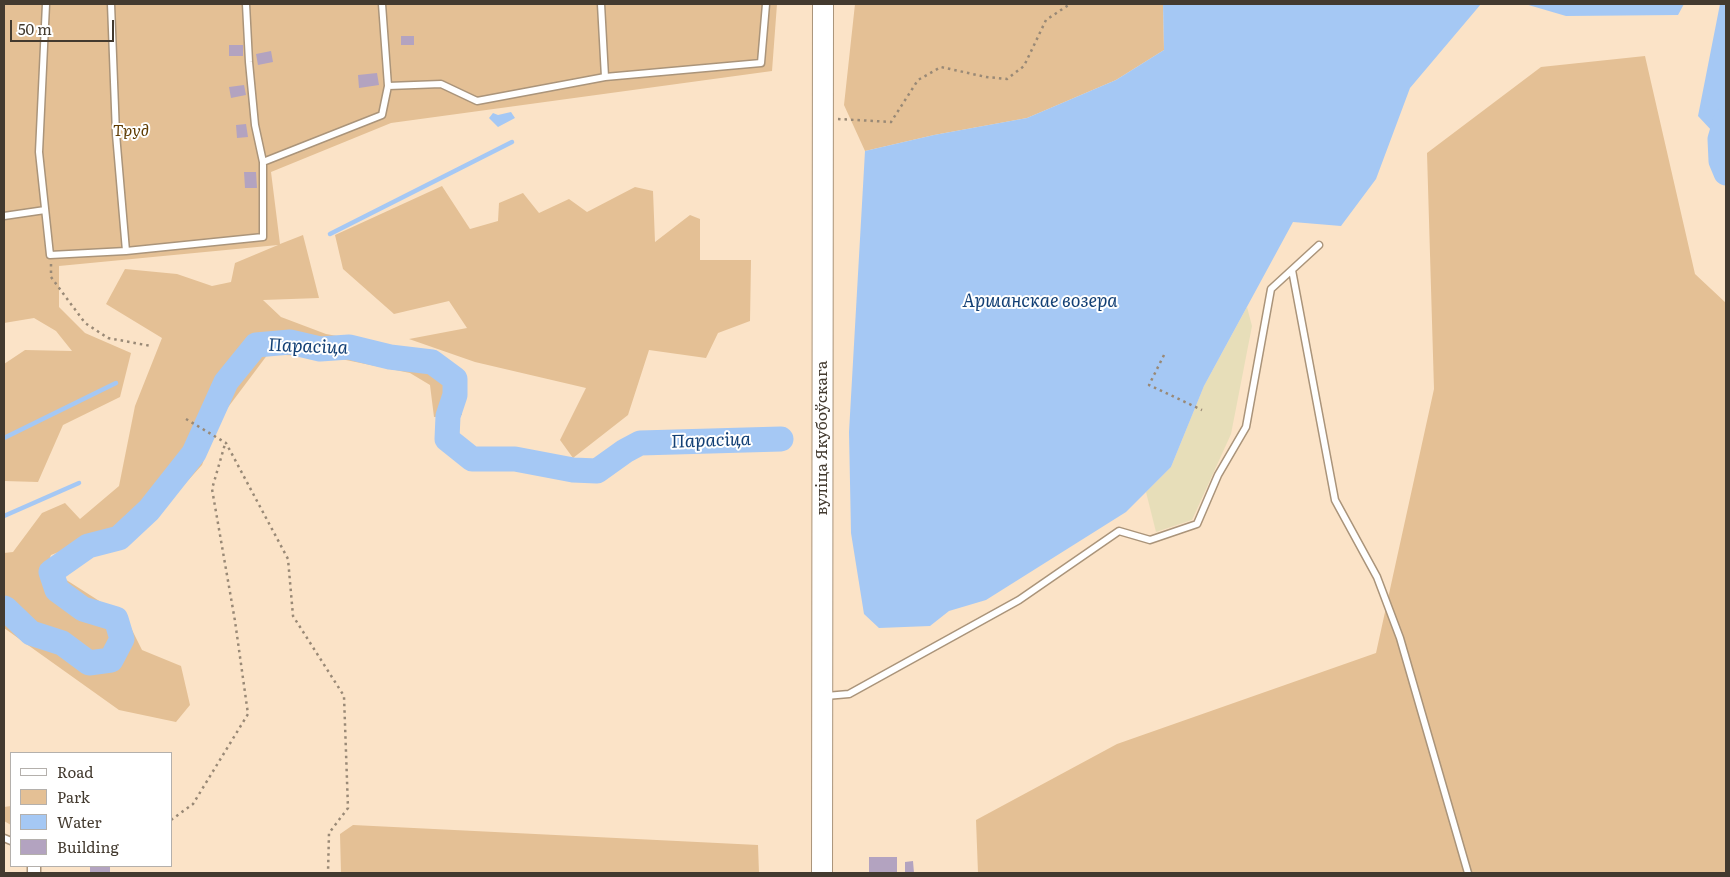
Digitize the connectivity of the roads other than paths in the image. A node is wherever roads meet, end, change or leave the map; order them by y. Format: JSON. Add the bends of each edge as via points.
{"nodes":[{"id":1,"x":46,"y":4,"type":"edge"},
{"id":2,"x":111,"y":4,"type":"edge"},
{"id":3,"x":246,"y":4,"type":"edge"},
{"id":4,"x":382,"y":4,"type":"edge"},
{"id":5,"x":601,"y":4,"type":"edge"},
{"id":6,"x":766,"y":4,"type":"edge"},
{"id":7,"x":824,"y":4,"type":"edge"},
{"id":8,"x":606,"y":77,"type":"junction"},
{"id":9,"x":388,"y":86,"type":"junction"},
{"id":10,"x":263,"y":162,"type":"junction"},
{"id":11,"x":45,"y":210,"type":"junction"},
{"id":12,"x":4,"y":216,"type":"edge"},
{"id":13,"x":1319,"y":245,"type":"dead end"},
{"id":14,"x":126,"y":251,"type":"junction"},
{"id":15,"x":1292,"y":270,"type":"junction"},
{"id":16,"x":822,"y":696,"type":"junction"},
{"id":17,"x":822,"y":873,"type":"edge"},
{"id":18,"x":1468,"y":873,"type":"edge"}],
"edges":[{"from":1,"to":11,"type":"lane","via":[[39,152]]},
{"from":2,"to":14,"type":"lane","via":[[116,134]]},
{"from":3,"to":10,"type":"lane","via":[[255,125]]},
{"from":4,"to":9,"type":"lane"},
{"from":5,"to":8,"type":"lane"},
{"from":6,"to":8,"type":"lane","via":[[761,63]]},
{"from":7,"to":16,"type":"main road","name":"вуліца Якубоўскага"},
{"from":8,"to":9,"type":"lane","via":[[477,101],[441,84]]},
{"from":9,"to":10,"type":"lane","via":[[382,115]]},
{"from":10,"to":14,"type":"lane","via":[[263,237]]},
{"from":11,"to":12,"type":"lane"},
{"from":11,"to":14,"type":"lane","via":[[50,256]]},
{"from":13,"to":15,"type":"lane"},
{"from":15,"to":16,"type":"lane","via":[[1272,289],[1246,427],[1218,475],[1197,524],[1150,540],[1119,531],[1019,600],[849,694]]},
{"from":15,"to":18,"type":"lane","via":[[1336,500],[1378,577],[1400,638]]},
{"from":16,"to":17,"type":"main road","name":"вуліца Якубоўскага"}]}
